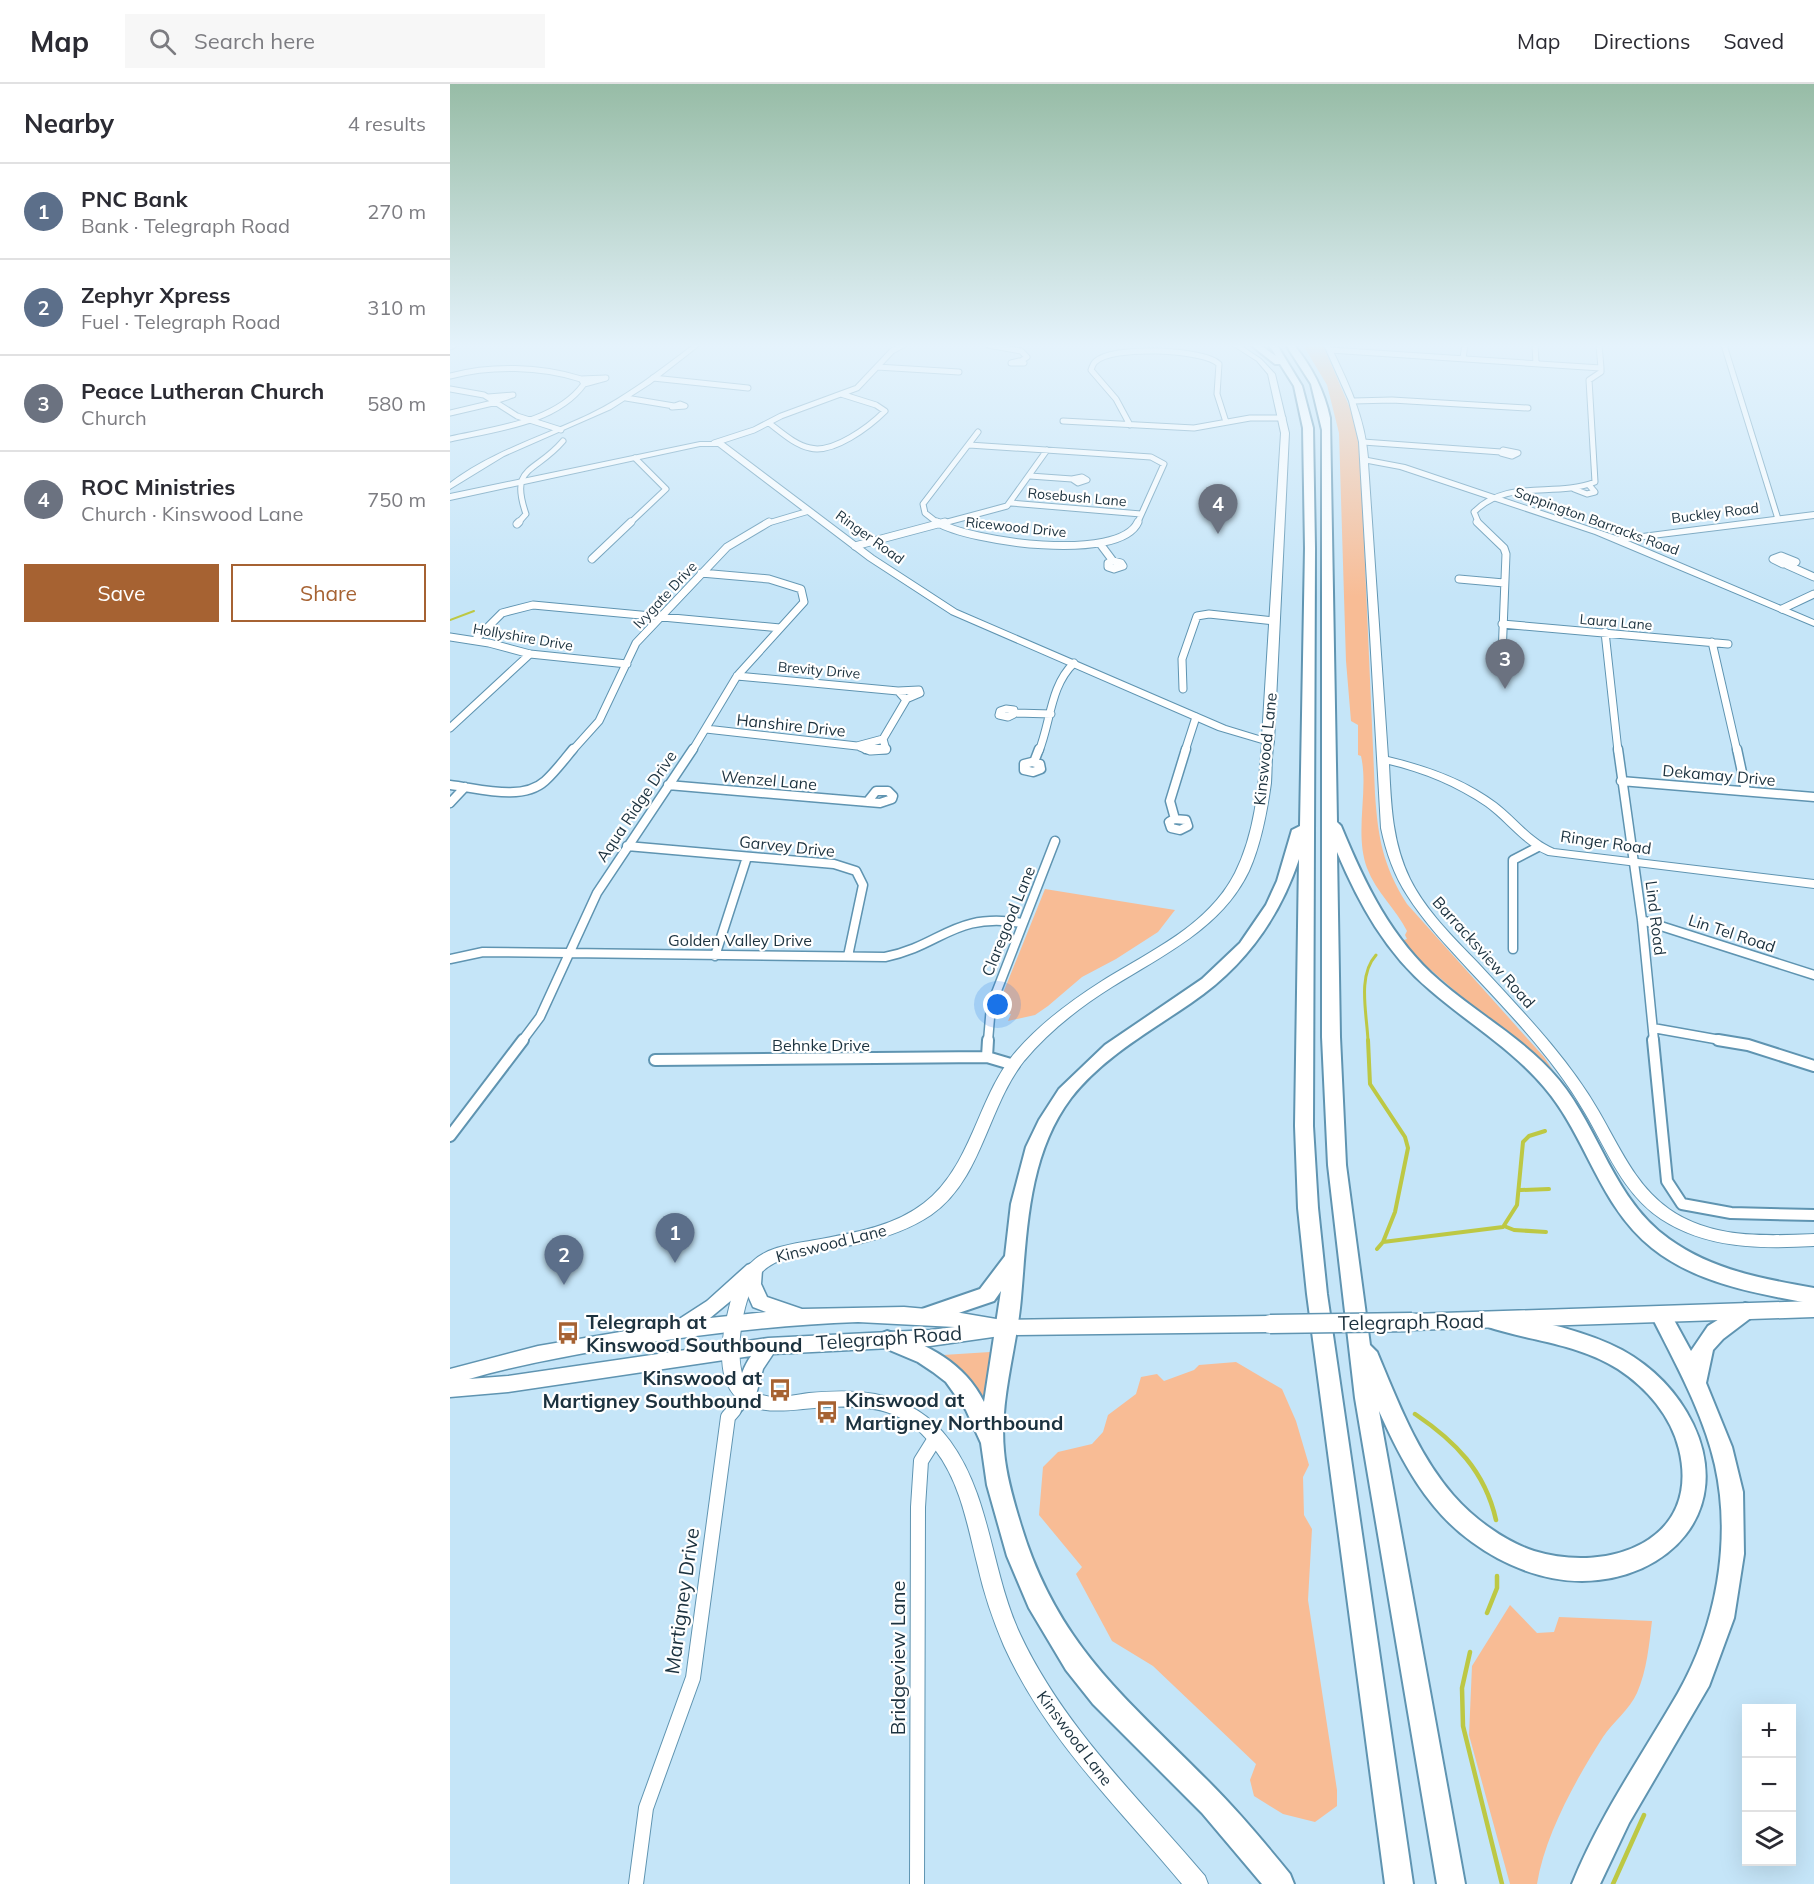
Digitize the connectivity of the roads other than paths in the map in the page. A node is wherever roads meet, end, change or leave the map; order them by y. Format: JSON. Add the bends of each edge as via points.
{"nodes":[{"id":1,"x":488,"y":429,"type":"edge"},
{"id":2,"x":559,"y":429,"type":"edge"},
{"id":3,"x":752,"y":429,"type":"edge"},
{"id":4,"x":778,"y":429,"type":"edge"},
{"id":5,"x":859,"y":429,"type":"edge"},
{"id":6,"x":1283,"y":429,"type":"edge"},
{"id":7,"x":1307,"y":429,"type":"edge"},
{"id":8,"x":1327,"y":429,"type":"edge"},
{"id":9,"x":1361,"y":429,"type":"edge"},
{"id":10,"x":1592,"y":429,"type":"edge"},
{"id":11,"x":1750,"y":429,"type":"edge"},
{"id":12,"x":978,"y":432,"type":"dead end"},
{"id":13,"x":450,"y":439,"type":"edge"},
{"id":14,"x":563,"y":441,"type":"dead end"},
{"id":15,"x":1364,"y":442,"type":"junction"},
{"id":16,"x":714,"y":443,"type":"junction"},
{"id":17,"x":969,"y":445,"type":"junction"},
{"id":18,"x":1047,"y":450,"type":"junction"},
{"id":19,"x":1501,"y":452,"type":"dead end"},
{"id":20,"x":635,"y":458,"type":"junction"},
{"id":21,"x":1366,"y":460,"type":"junction"},
{"id":22,"x":1030,"y":476,"type":"junction"},
{"id":23,"x":1072,"y":479,"type":"dead end"},
{"id":24,"x":518,"y":483,"type":"junction"},
{"id":25,"x":452,"y":486,"type":"edge"},
{"id":26,"x":478,"y":491,"type":"junction"},
{"id":27,"x":1495,"y":497,"type":"junction"},
{"id":28,"x":450,"y":498,"type":"edge"},
{"id":29,"x":1011,"y":503,"type":"junction"},
{"id":30,"x":809,"y":511,"type":"junction"},
{"id":31,"x":1141,"y":514,"type":"junction"},
{"id":32,"x":1814,"y":514,"type":"edge"},
{"id":33,"x":1778,"y":519,"type":"junction"},
{"id":34,"x":517,"y":524,"type":"dead end"},
{"id":35,"x":943,"y":525,"type":"junction"},
{"id":36,"x":1619,"y":540,"type":"junction"},
{"id":37,"x":1101,"y":545,"type":"junction"},
{"id":38,"x":857,"y":548,"type":"junction"},
{"id":39,"x":592,"y":559,"type":"dead end"},
{"id":40,"x":1113,"y":561,"type":"dead end"},
{"id":41,"x":1787,"y":565,"type":"dead end"},
{"id":42,"x":701,"y":573,"type":"junction"},
{"id":43,"x":1814,"y":577,"type":"edge"},
{"id":44,"x":1460,"y":579,"type":"dead end"},
{"id":45,"x":1504,"y":583,"type":"junction"},
{"id":46,"x":1814,"y":594,"type":"edge"},
{"id":47,"x":1782,"y":609,"type":"junction"},
{"id":48,"x":660,"y":616,"type":"junction"},
{"id":49,"x":1275,"y":621,"type":"junction"},
{"id":50,"x":1814,"y":623,"type":"edge"},
{"id":51,"x":1502,"y":624,"type":"junction"},
{"id":52,"x":780,"y":628,"type":"junction"},
{"id":53,"x":1605,"y":632,"type":"junction"},
{"id":54,"x":450,"y":637,"type":"edge"},
{"id":55,"x":475,"y":640,"type":"junction"},
{"id":56,"x":1712,"y":642,"type":"junction"},
{"id":57,"x":1728,"y":644,"type":"dead end"},
{"id":58,"x":530,"y":654,"type":"junction"},
{"id":59,"x":1502,"y":656,"type":"dead end"},
{"id":60,"x":1074,"y":663,"type":"junction"},
{"id":61,"x":627,"y":664,"type":"junction"},
{"id":62,"x":737,"y":676,"type":"junction"},
{"id":63,"x":1183,"y":689,"type":"dead end"},
{"id":64,"x":898,"y":691,"type":"junction"},
{"id":65,"x":906,"y":699,"type":"junction"},
{"id":66,"x":1015,"y":713,"type":"dead end"},
{"id":67,"x":1051,"y":714,"type":"junction"},
{"id":68,"x":1197,"y":717,"type":"junction"},
{"id":69,"x":450,"y":728,"type":"edge"},
{"id":70,"x":706,"y":729,"type":"junction"},
{"id":71,"x":883,"y":739,"type":"junction"},
{"id":72,"x":1269,"y":742,"type":"junction"},
{"id":73,"x":857,"y":746,"type":"junction"},
{"id":74,"x":1383,"y":759,"type":"junction"},
{"id":75,"x":1034,"y":762,"type":"dead end"},
{"id":76,"x":1621,"y":781,"type":"junction"},
{"id":77,"x":450,"y":785,"type":"edge"},
{"id":78,"x":668,"y":785,"type":"junction"},
{"id":79,"x":465,"y":787,"type":"junction"},
{"id":80,"x":1746,"y":791,"type":"junction"},
{"id":81,"x":1306,"y":794,"type":"junction"},
{"id":82,"x":1814,"y":797,"type":"edge"},
{"id":83,"x":868,"y":801,"type":"dead end"},
{"id":84,"x":450,"y":803,"type":"edge"},
{"id":85,"x":1330,"y":814,"type":"junction"},
{"id":86,"x":1175,"y":819,"type":"dead end"},
{"id":87,"x":1055,"y":842,"type":"dead end"},
{"id":88,"x":627,"y":846,"type":"junction"},
{"id":89,"x":1538,"y":847,"type":"junction"},
{"id":90,"x":747,"y":857,"type":"junction"},
{"id":91,"x":1634,"y":864,"type":"junction"},
{"id":92,"x":1814,"y":884,"type":"edge"},
{"id":93,"x":1642,"y":920,"type":"junction"},
{"id":94,"x":1022,"y":923,"type":"junction"},
{"id":95,"x":1514,"y":949,"type":"dead end"},
{"id":96,"x":569,"y":954,"type":"junction"},
{"id":97,"x":715,"y":956,"type":"junction"},
{"id":98,"x":848,"y":956,"type":"junction"},
{"id":99,"x":450,"y":959,"type":"edge"},
{"id":100,"x":1814,"y":975,"type":"edge"},
{"id":101,"x":1653,"y":1028,"type":"junction"},
{"id":102,"x":987,"y":1057,"type":"junction"},
{"id":103,"x":655,"y":1060,"type":"dead end"},
{"id":104,"x":1014,"y":1065,"type":"junction"},
{"id":105,"x":1814,"y":1066,"type":"edge"},
{"id":106,"x":450,"y":1136,"type":"edge"},
{"id":107,"x":1814,"y":1215,"type":"edge"},
{"id":108,"x":1814,"y":1240,"type":"edge"},
{"id":109,"x":1013,"y":1259,"type":"junction"},
{"id":110,"x":753,"y":1270,"type":"junction"},
{"id":111,"x":1814,"y":1296,"type":"edge"},
{"id":112,"x":1814,"y":1309,"type":"edge"},
{"id":113,"x":1745,"y":1311,"type":"junction"},
{"id":114,"x":929,"y":1315,"type":"junction"},
{"id":115,"x":1660,"y":1315,"type":"junction"},
{"id":116,"x":803,"y":1317,"type":"junction"},
{"id":117,"x":1492,"y":1320,"type":"junction"},
{"id":118,"x":735,"y":1323,"type":"junction"},
{"id":119,"x":1007,"y":1327,"type":"junction"},
{"id":120,"x":1356,"y":1329,"type":"junction"},
{"id":121,"x":676,"y":1331,"type":"junction"},
{"id":122,"x":887,"y":1340,"type":"junction"},
{"id":123,"x":768,"y":1346,"type":"junction"},
{"id":124,"x":732,"y":1350,"type":"junction"},
{"id":125,"x":450,"y":1377,"type":"edge"},
{"id":126,"x":450,"y":1389,"type":"edge"},
{"id":127,"x":1696,"y":1389,"type":"junction"},
{"id":128,"x":747,"y":1396,"type":"junction"},
{"id":129,"x":936,"y":1437,"type":"junction"},
{"id":130,"x":992,"y":1444,"type":"junction"},
{"id":131,"x":636,"y":1884,"type":"edge"},
{"id":132,"x":917,"y":1884,"type":"edge"},
{"id":133,"x":1197,"y":1884,"type":"edge"},
{"id":134,"x":1280,"y":1884,"type":"edge"},
{"id":135,"x":1399,"y":1884,"type":"edge"},
{"id":136,"x":1451,"y":1884,"type":"edge"},
{"id":137,"x":1586,"y":1884,"type":"edge"}],
"edges":[{"from":1,"to":13,"type":"street"},
{"from":2,"to":25,"type":"street","via":[[495,457]]},
{"from":3,"to":16,"type":"street"},
{"from":4,"to":5,"type":"street","via":[[810,450],[838,444]]},
{"from":6,"to":49,"type":"street","name":"Kinswood Lane"},
{"from":7,"to":81,"type":"highway"},
{"from":8,"to":85,"type":"highway"},
{"from":9,"to":15,"type":"street","name":"Barracksview Road"},
{"from":10,"to":27,"type":"street","via":[[1596,478],[1589,485],[1595,492],[1526,488]]},
{"from":11,"to":33,"type":"street"},
{"from":12,"to":17,"type":"street","name":"Ricewood Drive"},
{"from":14,"to":24,"type":"street"},
{"from":15,"to":19,"type":"street"},
{"from":15,"to":21,"type":"street","name":"Barracksview Road"},
{"from":16,"to":20,"type":"street"},
{"from":16,"to":30,"type":"street","name":"Ringer Road","via":[[723,445]]},
{"from":17,"to":18,"type":"street"},
{"from":17,"to":35,"type":"street","name":"Ricewood Drive","via":[[923,504],[923,511]]},
{"from":18,"to":22,"type":"street"},
{"from":18,"to":31,"type":"street","name":"Ricewood Drive","via":[[1161,460],[1164,464]]},
{"from":20,"to":24,"type":"street"},
{"from":20,"to":39,"type":"street","via":[[666,489]]},
{"from":21,"to":27,"type":"street","name":"Sappington Barracks Road","via":[[1394,464]]},
{"from":21,"to":74,"type":"street","name":"Barracksview Road"},
{"from":22,"to":23,"type":"street"},
{"from":22,"to":29,"type":"street"},
{"from":24,"to":26,"type":"street"},
{"from":24,"to":34,"type":"street","via":[[526,514]]},
{"from":25,"to":26,"type":"street"},
{"from":26,"to":28,"type":"street"},
{"from":27,"to":36,"type":"street","name":"Sappington Barracks Road"},
{"from":27,"to":45,"type":"street","via":[[1476,508],[1473,516],[1504,548]]},
{"from":29,"to":31,"type":"street","name":"Rosebush Lane"},
{"from":29,"to":35,"type":"street"},
{"from":30,"to":38,"type":"street","name":"Ringer Road"},
{"from":30,"to":42,"type":"street","name":"Ivygate Drive","via":[[766,523],[744,534]]},
{"from":31,"to":37,"type":"street","name":"Ricewood Drive","via":[[1127,537]]},
{"from":32,"to":33,"type":"street","name":"Buckley Road"},
{"from":33,"to":36,"type":"street","name":"Buckley Road"},
{"from":35,"to":37,"type":"street","name":"Ricewood Drive","via":[[975,536]]},
{"from":35,"to":38,"type":"street"},
{"from":36,"to":47,"type":"street","name":"Sappington Barracks Road"},
{"from":37,"to":40,"type":"street"},
{"from":38,"to":60,"type":"street","name":"Ringer Road","via":[[954,612]]},
{"from":41,"to":43,"type":"street"},
{"from":42,"to":48,"type":"street","name":"Ivygate Drive"},
{"from":42,"to":52,"type":"street","name":"Aqua Ridge Drive","via":[[782,581],[801,589],[804,602]]},
{"from":44,"to":45,"type":"street"},
{"from":45,"to":51,"type":"street"},
{"from":46,"to":47,"type":"street"},
{"from":47,"to":50,"type":"street","name":"Sappington Barracks Road"},
{"from":48,"to":52,"type":"street"},
{"from":48,"to":55,"type":"street","via":[[521,606],[502,613]]},
{"from":48,"to":61,"type":"street","name":"Ivygate Drive","via":[[636,643]]},
{"from":49,"to":63,"type":"street","via":[[1197,616],[1180,659],[1178,672]]},
{"from":49,"to":72,"type":"street","name":"Kinswood Lane"},
{"from":51,"to":53,"type":"street","name":"Laura Lane"},
{"from":51,"to":59,"type":"street"},
{"from":52,"to":62,"type":"street","name":"Aqua Ridge Drive"},
{"from":53,"to":56,"type":"street","name":"Laura Lane"},
{"from":53,"to":76,"type":"street","name":"Lind Road"},
{"from":54,"to":55,"type":"street","name":"Hollyshire Drive"},
{"from":55,"to":58,"type":"street","name":"Hollyshire Drive"},
{"from":56,"to":57,"type":"street","name":"Laura Lane"},
{"from":56,"to":80,"type":"street"},
{"from":58,"to":61,"type":"street","name":"Hollyshire Drive"},
{"from":58,"to":69,"type":"street"},
{"from":60,"to":67,"type":"street","via":[[1060,675],[1053,691]]},
{"from":60,"to":68,"type":"street","name":"Ringer Road"},
{"from":61,"to":79,"type":"street","name":"Ivygate Drive","via":[[599,721],[544,782],[529,790],[511,792]]},
{"from":62,"to":64,"type":"street","name":"Brevity Drive"},
{"from":62,"to":70,"type":"street","name":"Aqua Ridge Drive"},
{"from":64,"to":65,"type":"street"},
{"from":64,"to":65,"type":"street","name":"Brevity Drive","via":[[919,690],[920,693]]},
{"from":65,"to":71,"type":"street","name":"Brevity Drive"},
{"from":66,"to":67,"type":"street"},
{"from":67,"to":75,"type":"street"},
{"from":68,"to":72,"type":"street","name":"Ringer Road"},
{"from":68,"to":86,"type":"street","via":[[1170,801]]},
{"from":70,"to":73,"type":"street","name":"Hanshire Drive"},
{"from":70,"to":78,"type":"street","name":"Aqua Ridge Drive"},
{"from":71,"to":73,"type":"street","name":"Hanshire Drive"},
{"from":71,"to":73,"type":"street","name":"Brevity Drive","via":[[886,750],[870,751]]},
{"from":72,"to":104,"type":"street","name":"Kinswood Lane","via":[[1265,783],[1251,843],[1239,877],[1221,905],[1161,953],[1087,997]]},
{"from":74,"to":89,"type":"street","name":"Ringer Road","via":[[1425,771],[1477,796]]},
{"from":74,"to":108,"type":"street","name":"Barracksview Road","via":[[1390,842],[1412,893],[1567,1072],[1637,1188],[1663,1213],[1702,1233],[1750,1242]]},
{"from":76,"to":80,"type":"street","name":"Dekamay Drive"},
{"from":76,"to":91,"type":"street","name":"Lind Road"},
{"from":77,"to":79,"type":"street"},
{"from":78,"to":83,"type":"street","name":"Wenzel Lane"},
{"from":78,"to":88,"type":"street","name":"Aqua Ridge Drive"},
{"from":79,"to":84,"type":"street"},
{"from":80,"to":82,"type":"street","name":"Dekamay Drive"},
{"from":81,"to":109,"type":"highway","via":[[1289,876],[1260,929],[1205,985],[1102,1056],[1054,1109],[1027,1167]]},
{"from":81,"to":135,"type":"highway","via":[[1304,1126],[1309,1219]]},
{"from":85,"to":111,"type":"highway","via":[[1359,890],[1385,933],[1425,977],[1514,1047],[1552,1084],[1581,1127],[1617,1198],[1646,1232],[1689,1262],[1715,1274]]},
{"from":85,"to":120,"type":"highway","via":[[1333,1119]]},
{"from":87,"to":94,"type":"street","name":"Claregood Lane"},
{"from":88,"to":90,"type":"street","name":"Garvey Drive"},
{"from":88,"to":96,"type":"street","name":"Aqua Ridge Drive","via":[[597,893]]},
{"from":89,"to":91,"type":"street","name":"Ringer Road"},
{"from":89,"to":95,"type":"street","via":[[1513,860],[1510,886]]},
{"from":90,"to":97,"type":"street"},
{"from":90,"to":98,"type":"street","name":"Garvey Drive","via":[[834,864],[856,871],[863,885]]},
{"from":91,"to":92,"type":"street","name":"Ringer Road"},
{"from":91,"to":93,"type":"street","name":"Lind Road"},
{"from":93,"to":100,"type":"street","name":"Lin Tel Road"},
{"from":93,"to":101,"type":"street","name":"Lind Road"},
{"from":94,"to":98,"type":"street","name":"Golden Valley Drive","via":[[979,920],[947,930],[903,954]]},
{"from":94,"to":102,"type":"street","name":"Claregood Lane","via":[[991,1006]]},
{"from":96,"to":97,"type":"street","name":"Golden Valley Drive"},
{"from":96,"to":99,"type":"street","name":"Golden Valley Drive","via":[[483,952]]},
{"from":96,"to":106,"type":"street","name":"Aqua Ridge Drive","via":[[540,1017]]},
{"from":97,"to":98,"type":"street","name":"Golden Valley Drive"},
{"from":101,"to":105,"type":"street","via":[[1748,1045]]},
{"from":101,"to":107,"type":"street","name":"Lind Road","via":[[1667,1181],[1682,1204],[1727,1214]]},
{"from":102,"to":103,"type":"street","name":"Behnke Drive"},
{"from":102,"to":104,"type":"street"},
{"from":104,"to":110,"type":"street","name":"Kinswood Lane","via":[[954,1181],[931,1207],[882,1232],[782,1253]]},
{"from":109,"to":114,"type":"highway","via":[[987,1294]]},
{"from":109,"to":119,"type":"highway"},
{"from":110,"to":116,"type":"main road","via":[[752,1284],[760,1302]]},
{"from":110,"to":118,"type":"street","via":[[742,1289]]},
{"from":110,"to":121,"type":"main road","via":[[714,1306]]},
{"from":112,"to":113,"type":"main road","name":"Telegraph Road"},
{"from":113,"to":115,"type":"main road","name":"Telegraph Road"},
{"from":113,"to":127,"type":"highway","via":[[1702,1345]]},
{"from":114,"to":116,"type":"main road","name":"Telegraph Road"},
{"from":114,"to":119,"type":"main road","name":"Telegraph Road"},
{"from":115,"to":117,"type":"main road","name":"Telegraph Road"},
{"from":115,"to":127,"type":"highway","via":[[1673,1333]]},
{"from":116,"to":118,"type":"main road","name":"Telegraph Road"},
{"from":117,"to":119,"type":"main road","name":"Telegraph Road","bridge":true},
{"from":117,"to":120,"type":"highway","via":[[1574,1339],[1601,1350],[1643,1376],[1670,1405],[1689,1440],[1696,1476],[1695,1492],[1684,1521],[1665,1544],[1635,1561],[1587,1570],[1534,1562],[1482,1536],[1456,1514],[1420,1471],[1398,1430]]},
{"from":118,"to":121,"type":"main road","name":"Telegraph Road"},
{"from":118,"to":124,"type":"street"},
{"from":119,"to":122,"type":"main road","name":"Telegraph Road"},
{"from":119,"to":130,"type":"highway"},
{"from":120,"to":136,"type":"highway"},
{"from":121,"to":125,"type":"main road","name":"Telegraph Road","via":[[510,1358]]},
{"from":122,"to":123,"type":"main road","name":"Telegraph Road"},
{"from":122,"to":130,"type":"highway","via":[[913,1348],[954,1376],[974,1400]]},
{"from":123,"to":124,"type":"main road","name":"Telegraph Road"},
{"from":123,"to":128,"type":"main road","via":[[754,1367]]},
{"from":124,"to":126,"type":"main road","name":"Telegraph Road"},
{"from":124,"to":128,"type":"street","via":[[734,1378]]},
{"from":127,"to":137,"type":"highway","via":[[1727,1466],[1732,1498],[1734,1530],[1727,1590],[1711,1648],[1689,1700],[1618,1811]]},
{"from":128,"to":129,"type":"street","name":"Kinswood Lane","via":[[766,1403],[827,1399],[888,1405],[917,1419]]},
{"from":128,"to":131,"type":"street","name":"Martigney Drive","via":[[728,1418],[723,1438],[693,1678],[646,1808]]},
{"from":129,"to":132,"type":"street","name":"Bridgeview Lane","via":[[921,1461],[918,1507]]},
{"from":129,"to":133,"type":"street","name":"Kinswood Lane","via":[[963,1482],[1000,1610],[1030,1678],[1080,1750]]},
{"from":130,"to":134,"type":"highway","via":[[1018,1555],[1039,1602],[1071,1656],[1115,1708],[1236,1830]]}]}
